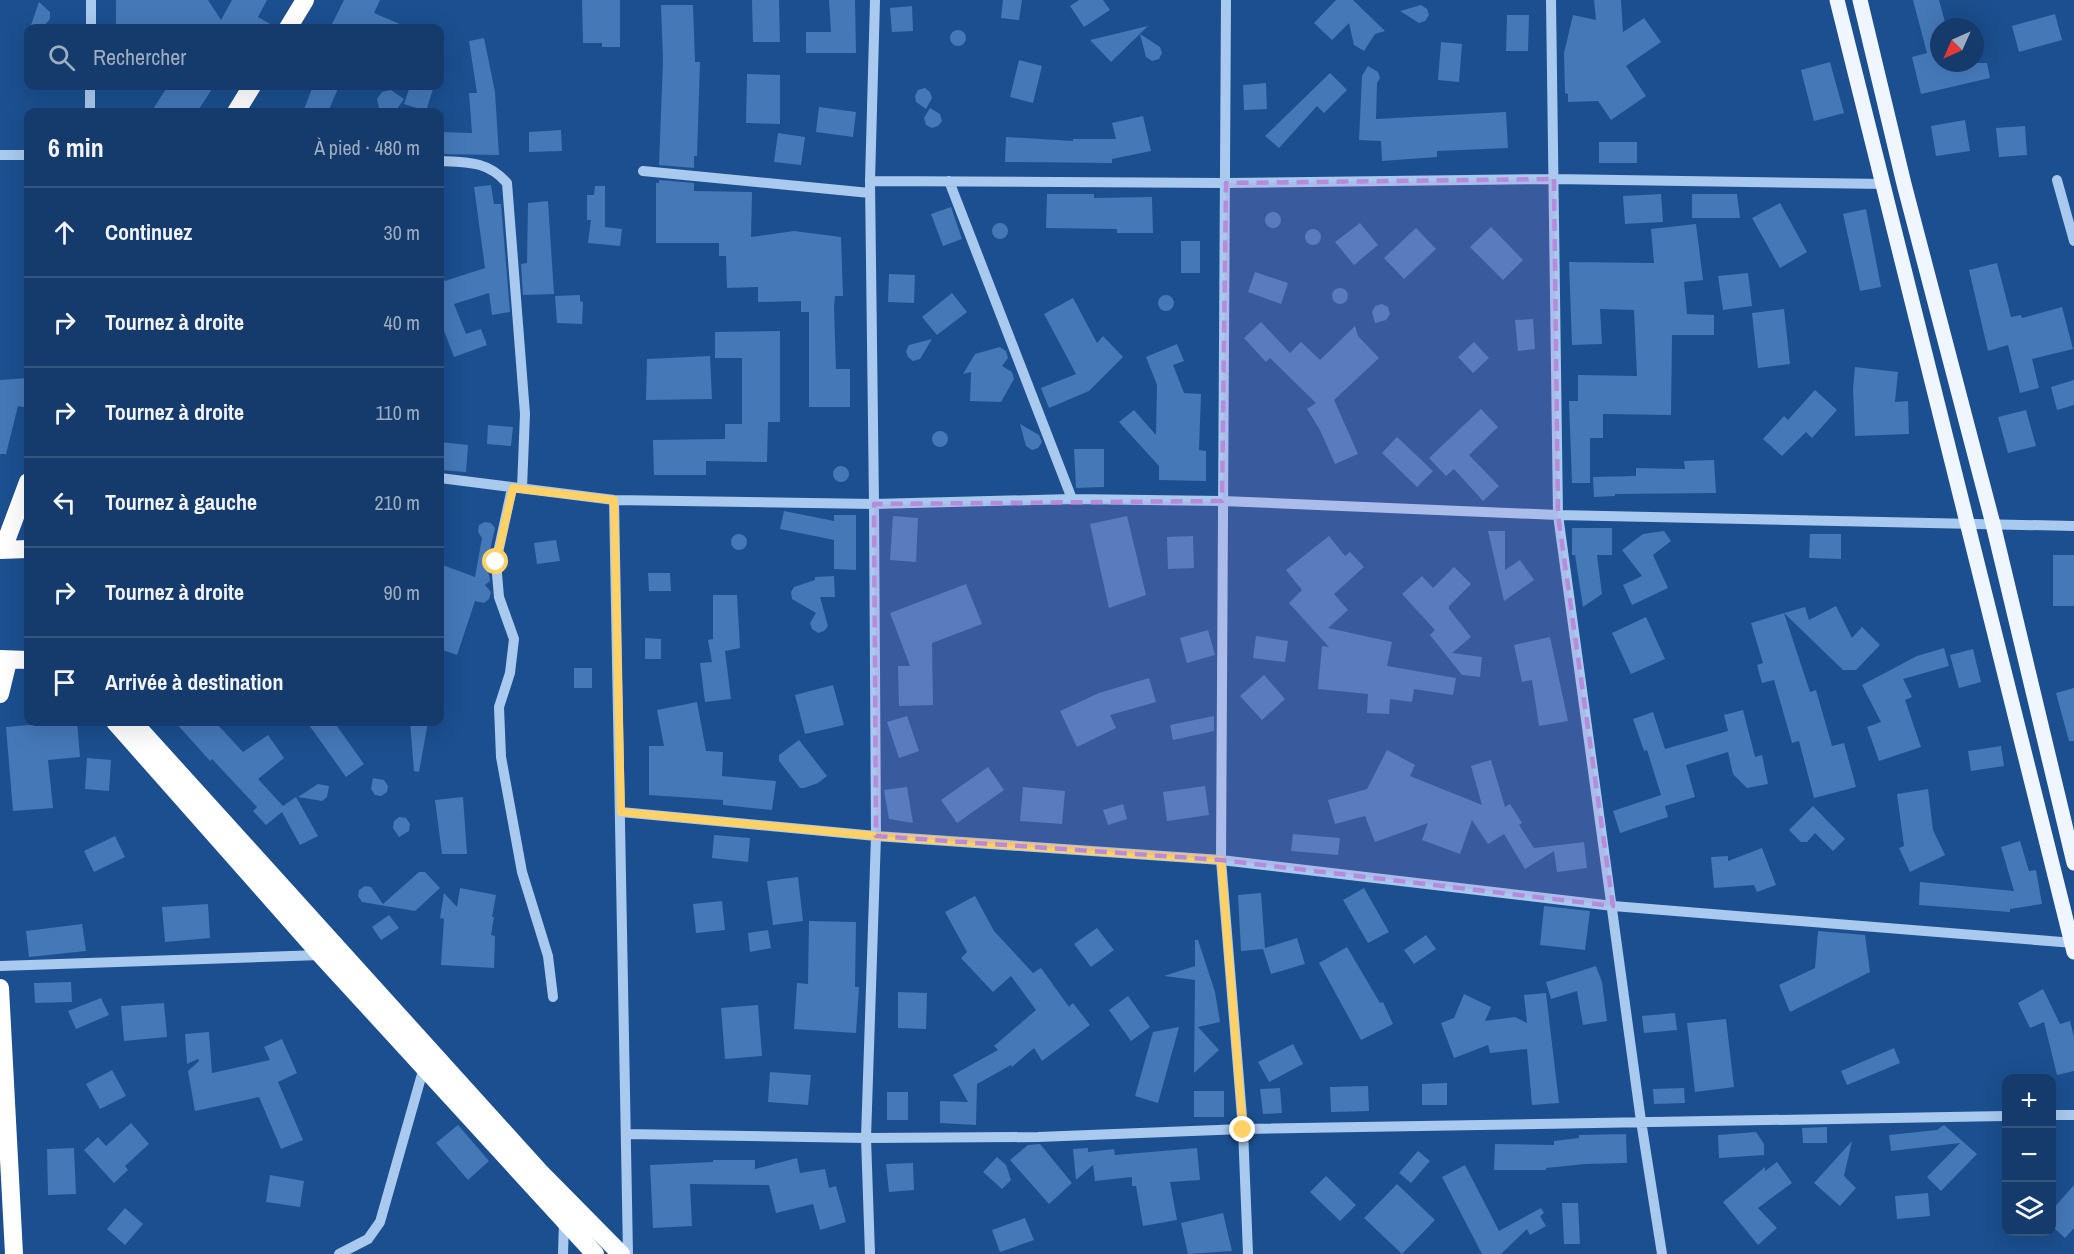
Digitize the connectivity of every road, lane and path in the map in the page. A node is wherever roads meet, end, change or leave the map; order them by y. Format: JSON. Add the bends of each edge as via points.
{"nodes":[{"id":1,"x":91,"y":0,"type":"edge"},
{"id":2,"x":305,"y":0,"type":"edge"},
{"id":3,"x":874,"y":0,"type":"edge"},
{"id":4,"x":1226,"y":0,"type":"edge"},
{"id":5,"x":1551,"y":0,"type":"edge"},
{"id":6,"x":1837,"y":0,"type":"edge"},
{"id":7,"x":1860,"y":0,"type":"edge"},
{"id":8,"x":91,"y":24,"type":"edge"},
{"id":9,"x":290,"y":24,"type":"edge"},
{"id":10,"x":90,"y":90,"type":"edge"},
{"id":11,"x":250,"y":90,"type":"edge"},
{"id":12,"x":90,"y":108,"type":"edge"},
{"id":13,"x":238,"y":108,"type":"edge"},
{"id":14,"x":0,"y":155,"type":"edge"},
{"id":15,"x":24,"y":155,"type":"edge"},
{"id":16,"x":444,"y":161,"type":"edge"},
{"id":17,"x":643,"y":171,"type":"dead end"},
{"id":18,"x":1554,"y":179,"type":"junction"},
{"id":19,"x":2057,"y":180,"type":"dead end"},
{"id":20,"x":870,"y":182,"type":"junction"},
{"id":21,"x":949,"y":182,"type":"junction"},
{"id":22,"x":1226,"y":183,"type":"junction"},
{"id":23,"x":1885,"y":184,"type":"junction"},
{"id":24,"x":870,"y":194,"type":"junction"},
{"id":25,"x":2074,"y":241,"type":"edge"},
{"id":26,"x":444,"y":479,"type":"edge"},
{"id":27,"x":517,"y":488,"type":"junction"},
{"id":28,"x":24,"y":492,"type":"edge"},
{"id":29,"x":1072,"y":499,"type":"junction"},
{"id":30,"x":614,"y":500,"type":"junction"},
{"id":31,"x":1222,"y":501,"type":"junction"},
{"id":32,"x":874,"y":504,"type":"junction"},
{"id":33,"x":1558,"y":515,"type":"junction"},
{"id":34,"x":1969,"y":524,"type":"junction"},
{"id":35,"x":1993,"y":525,"type":"junction"},
{"id":36,"x":2074,"y":526,"type":"edge"},
{"id":37,"x":2,"y":549,"type":"edge"},
{"id":38,"x":24,"y":549,"type":"edge"},
{"id":39,"x":4,"y":660,"type":"edge"},
{"id":40,"x":24,"y":660,"type":"edge"},
{"id":41,"x":0,"y":693,"type":"edge"},
{"id":42,"x":119,"y":726,"type":"edge"},
{"id":43,"x":138,"y":726,"type":"edge"},
{"id":44,"x":621,"y":812,"type":"junction"},
{"id":45,"x":876,"y":836,"type":"junction"},
{"id":46,"x":1221,"y":860,"type":"junction"},
{"id":47,"x":2074,"y":863,"type":"edge"},
{"id":48,"x":1613,"y":906,"type":"junction"},
{"id":49,"x":2073,"y":946,"type":"edge"},
{"id":50,"x":321,"y":955,"type":"junction"},
{"id":51,"x":0,"y":966,"type":"edge"},
{"id":52,"x":0,"y":987,"type":"edge"},
{"id":53,"x":553,"y":997,"type":"dead end"},
{"id":54,"x":424,"y":1067,"type":"junction"},
{"id":55,"x":2056,"y":1115,"type":"edge"},
{"id":56,"x":2074,"y":1115,"type":"edge"},
{"id":57,"x":2002,"y":1116,"type":"edge"},
{"id":58,"x":1641,"y":1121,"type":"junction"},
{"id":59,"x":1243,"y":1130,"type":"junction"},
{"id":60,"x":626,"y":1134,"type":"junction"},
{"id":61,"x":866,"y":1138,"type":"junction"},
{"id":62,"x":564,"y":1222,"type":"junction"},
{"id":63,"x":14,"y":1254,"type":"edge"},
{"id":64,"x":339,"y":1254,"type":"edge"},
{"id":65,"x":563,"y":1254,"type":"edge"},
{"id":66,"x":595,"y":1254,"type":"edge"},
{"id":67,"x":621,"y":1254,"type":"edge"},
{"id":68,"x":628,"y":1254,"type":"edge"},
{"id":69,"x":870,"y":1254,"type":"edge"},
{"id":70,"x":1248,"y":1254,"type":"edge"},
{"id":71,"x":1662,"y":1254,"type":"edge"}],
"edges":[{"from":1,"to":8,"type":"street"},
{"from":2,"to":9,"type":"highway"},
{"from":3,"to":20,"type":"street"},
{"from":4,"to":22,"type":"street"},
{"from":5,"to":18,"type":"street"},
{"from":6,"to":23,"type":"main road"},
{"from":7,"to":35,"type":"main road"},
{"from":10,"to":12,"type":"street"},
{"from":11,"to":13,"type":"highway"},
{"from":14,"to":15,"type":"street"},
{"from":16,"to":27,"type":"street","via":[[476,162],[496,171],[507,183],[525,414]]},
{"from":17,"to":24,"type":"street"},
{"from":18,"to":22,"type":"street"},
{"from":18,"to":23,"type":"street"},
{"from":18,"to":33,"type":"street"},
{"from":19,"to":25,"type":"street"},
{"from":20,"to":21,"type":"street"},
{"from":20,"to":24,"type":"street"},
{"from":21,"to":22,"type":"street"},
{"from":21,"to":29,"type":"street"},
{"from":22,"to":31,"type":"street"},
{"from":23,"to":34,"type":"main road"},
{"from":24,"to":32,"type":"street"},
{"from":26,"to":27,"type":"street"},
{"from":27,"to":30,"type":"street"},
{"from":27,"to":53,"type":"street","via":[[496,562],[499,597],[514,639],[510,673],[499,707],[501,756],[522,872],[548,956]]},
{"from":28,"to":37,"type":"highway"},
{"from":29,"to":31,"type":"street"},
{"from":29,"to":32,"type":"street"},
{"from":30,"to":32,"type":"street"},
{"from":30,"to":44,"type":"street"},
{"from":31,"to":33,"type":"street"},
{"from":31,"to":46,"type":"street"},
{"from":32,"to":45,"type":"street"},
{"from":33,"to":34,"type":"street"},
{"from":33,"to":48,"type":"street"},
{"from":34,"to":35,"type":"street"},
{"from":34,"to":49,"type":"main road"},
{"from":35,"to":36,"type":"street"},
{"from":35,"to":47,"type":"main road"},
{"from":37,"to":38,"type":"highway"},
{"from":39,"to":40,"type":"highway"},
{"from":39,"to":41,"type":"highway"},
{"from":42,"to":50,"type":"highway"},
{"from":43,"to":67,"type":"highway","via":[[540,1172]]},
{"from":44,"to":45,"type":"street"},
{"from":44,"to":60,"type":"street"},
{"from":45,"to":46,"type":"street"},
{"from":45,"to":61,"type":"street"},
{"from":46,"to":48,"type":"street"},
{"from":46,"to":59,"type":"street"},
{"from":48,"to":49,"type":"street"},
{"from":48,"to":58,"type":"street"},
{"from":50,"to":51,"type":"street"},
{"from":50,"to":54,"type":"highway"},
{"from":52,"to":63,"type":"highway"},
{"from":54,"to":62,"type":"highway"},
{"from":54,"to":64,"type":"street","via":[[380,1222],[369,1239]]},
{"from":55,"to":56,"type":"street"},
{"from":57,"to":58,"type":"street"},
{"from":58,"to":59,"type":"street"},
{"from":58,"to":71,"type":"street"},
{"from":59,"to":61,"type":"street"},
{"from":59,"to":70,"type":"street"},
{"from":60,"to":61,"type":"street"},
{"from":60,"to":68,"type":"street"},
{"from":61,"to":69,"type":"street"},
{"from":62,"to":65,"type":"street"},
{"from":62,"to":66,"type":"highway"}]}
